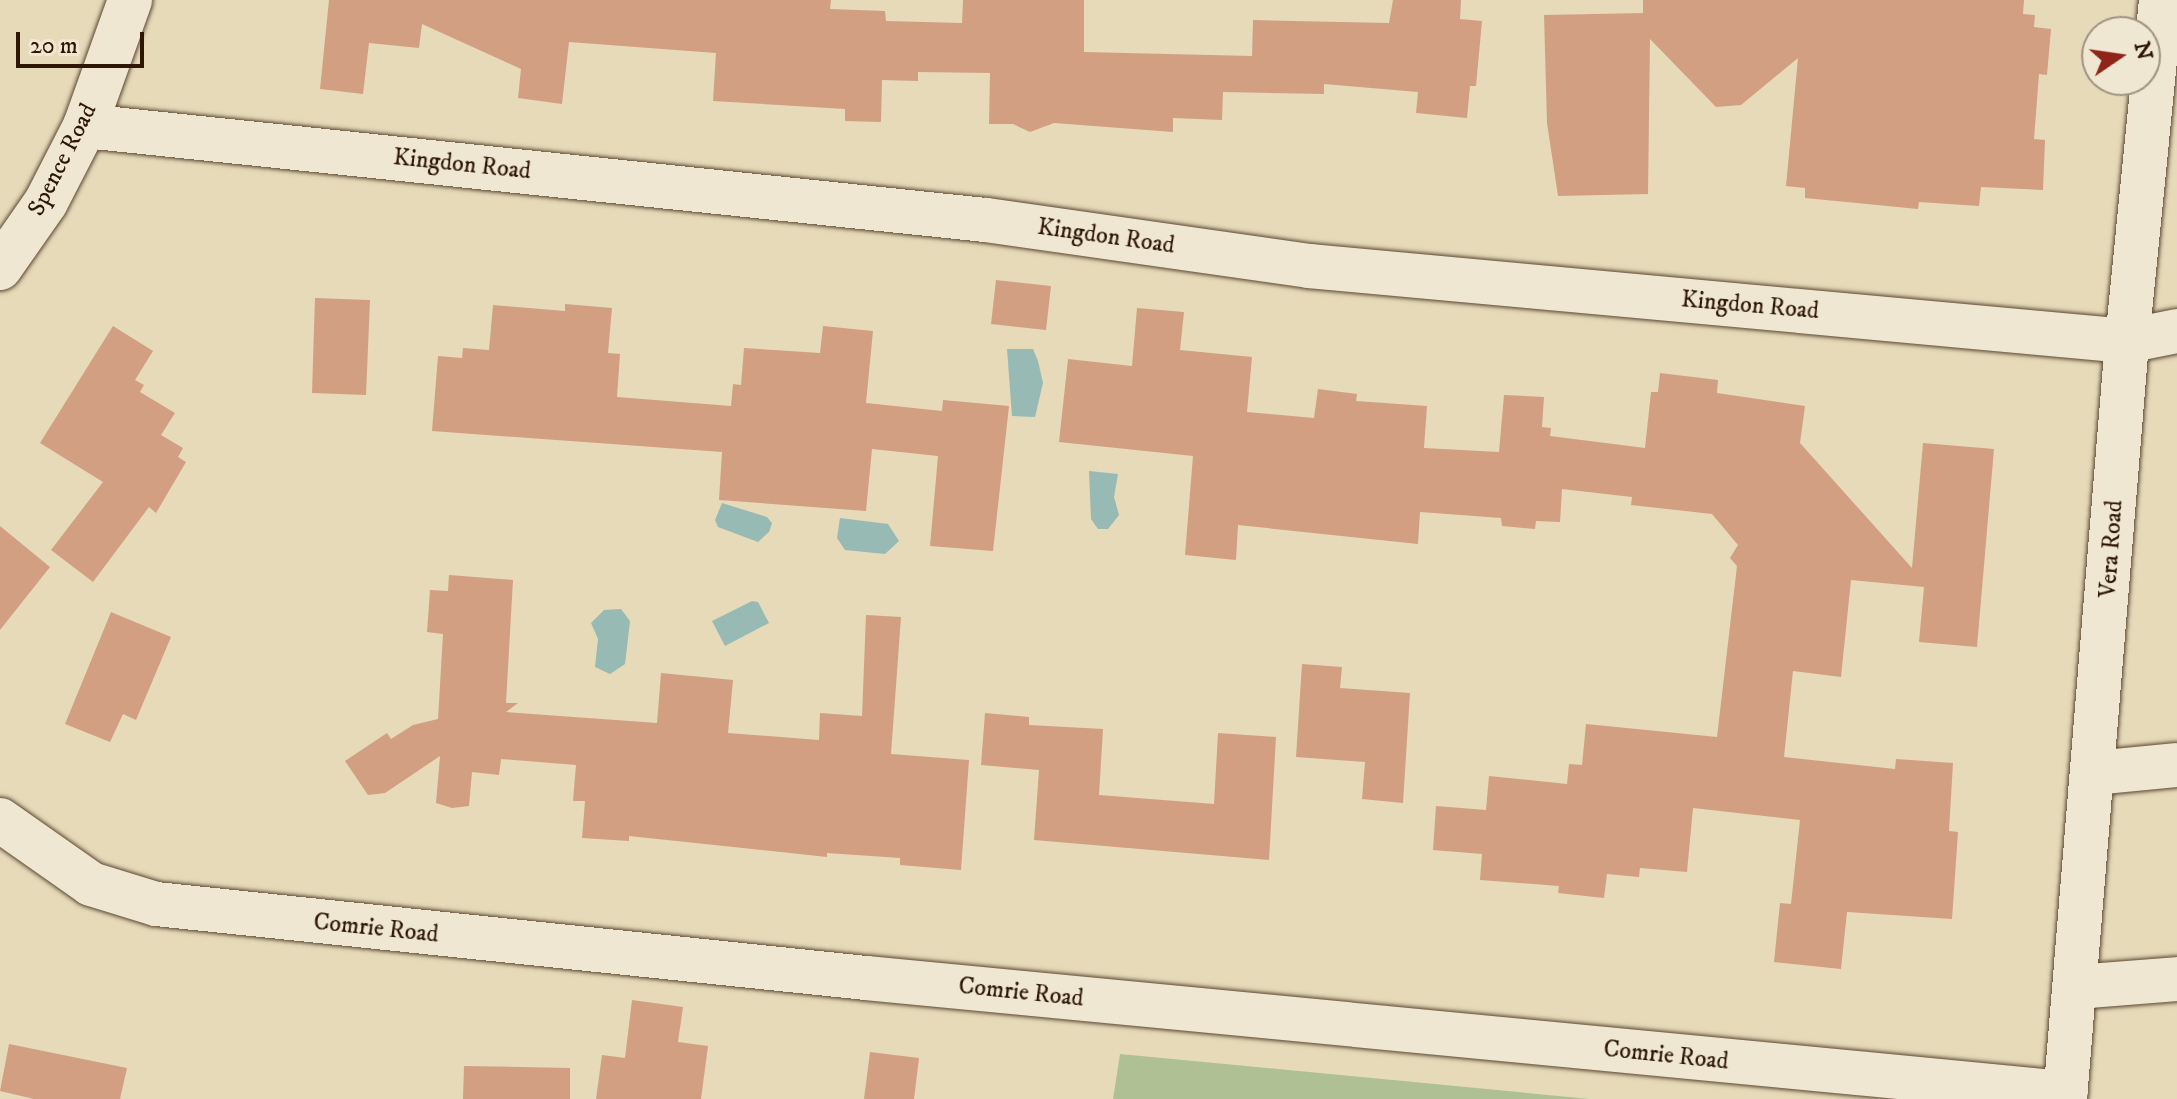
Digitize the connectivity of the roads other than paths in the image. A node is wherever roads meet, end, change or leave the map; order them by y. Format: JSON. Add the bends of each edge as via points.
{"nodes":[{"id":1,"x":130,"y":0,"type":"edge"},
{"id":2,"x":2161,"y":0,"type":"edge"},
{"id":3,"x":85,"y":126,"type":"junction"},
{"id":4,"x":0,"y":268,"type":"edge"},
{"id":5,"x":2177,"y":331,"type":"edge"},
{"id":6,"x":2127,"y":341,"type":"junction"},
{"id":7,"x":2177,"y":765,"type":"edge"},
{"id":8,"x":2094,"y":773,"type":"junction"},
{"id":9,"x":0,"y":820,"type":"edge"},
{"id":10,"x":2177,"y":979,"type":"edge"},
{"id":11,"x":2076,"y":987,"type":"junction"},
{"id":12,"x":2065,"y":1096,"type":"edge"}],
"edges":[{"from":1,"to":3,"type":"street","name":"Spence Road"},
{"from":2,"to":6,"type":"street","name":"Vera Road"},
{"from":3,"to":4,"type":"street","name":"Spence Road","via":[[46,202]]},
{"from":3,"to":6,"type":"street","name":"Kingdon Road","via":[[986,220],[1309,266]]},
{"from":5,"to":6,"type":"street","name":"Kingdon Road"},
{"from":6,"to":8,"type":"street","name":"Vera Road"},
{"from":7,"to":8,"type":"street"},
{"from":8,"to":11,"type":"street","name":"Vera Road"},
{"from":9,"to":12,"type":"street","name":"Comrie Road","via":[[91,884],[185,908]]},
{"from":10,"to":11,"type":"street"},
{"from":11,"to":12,"type":"street","name":"Vera Road"}]}
